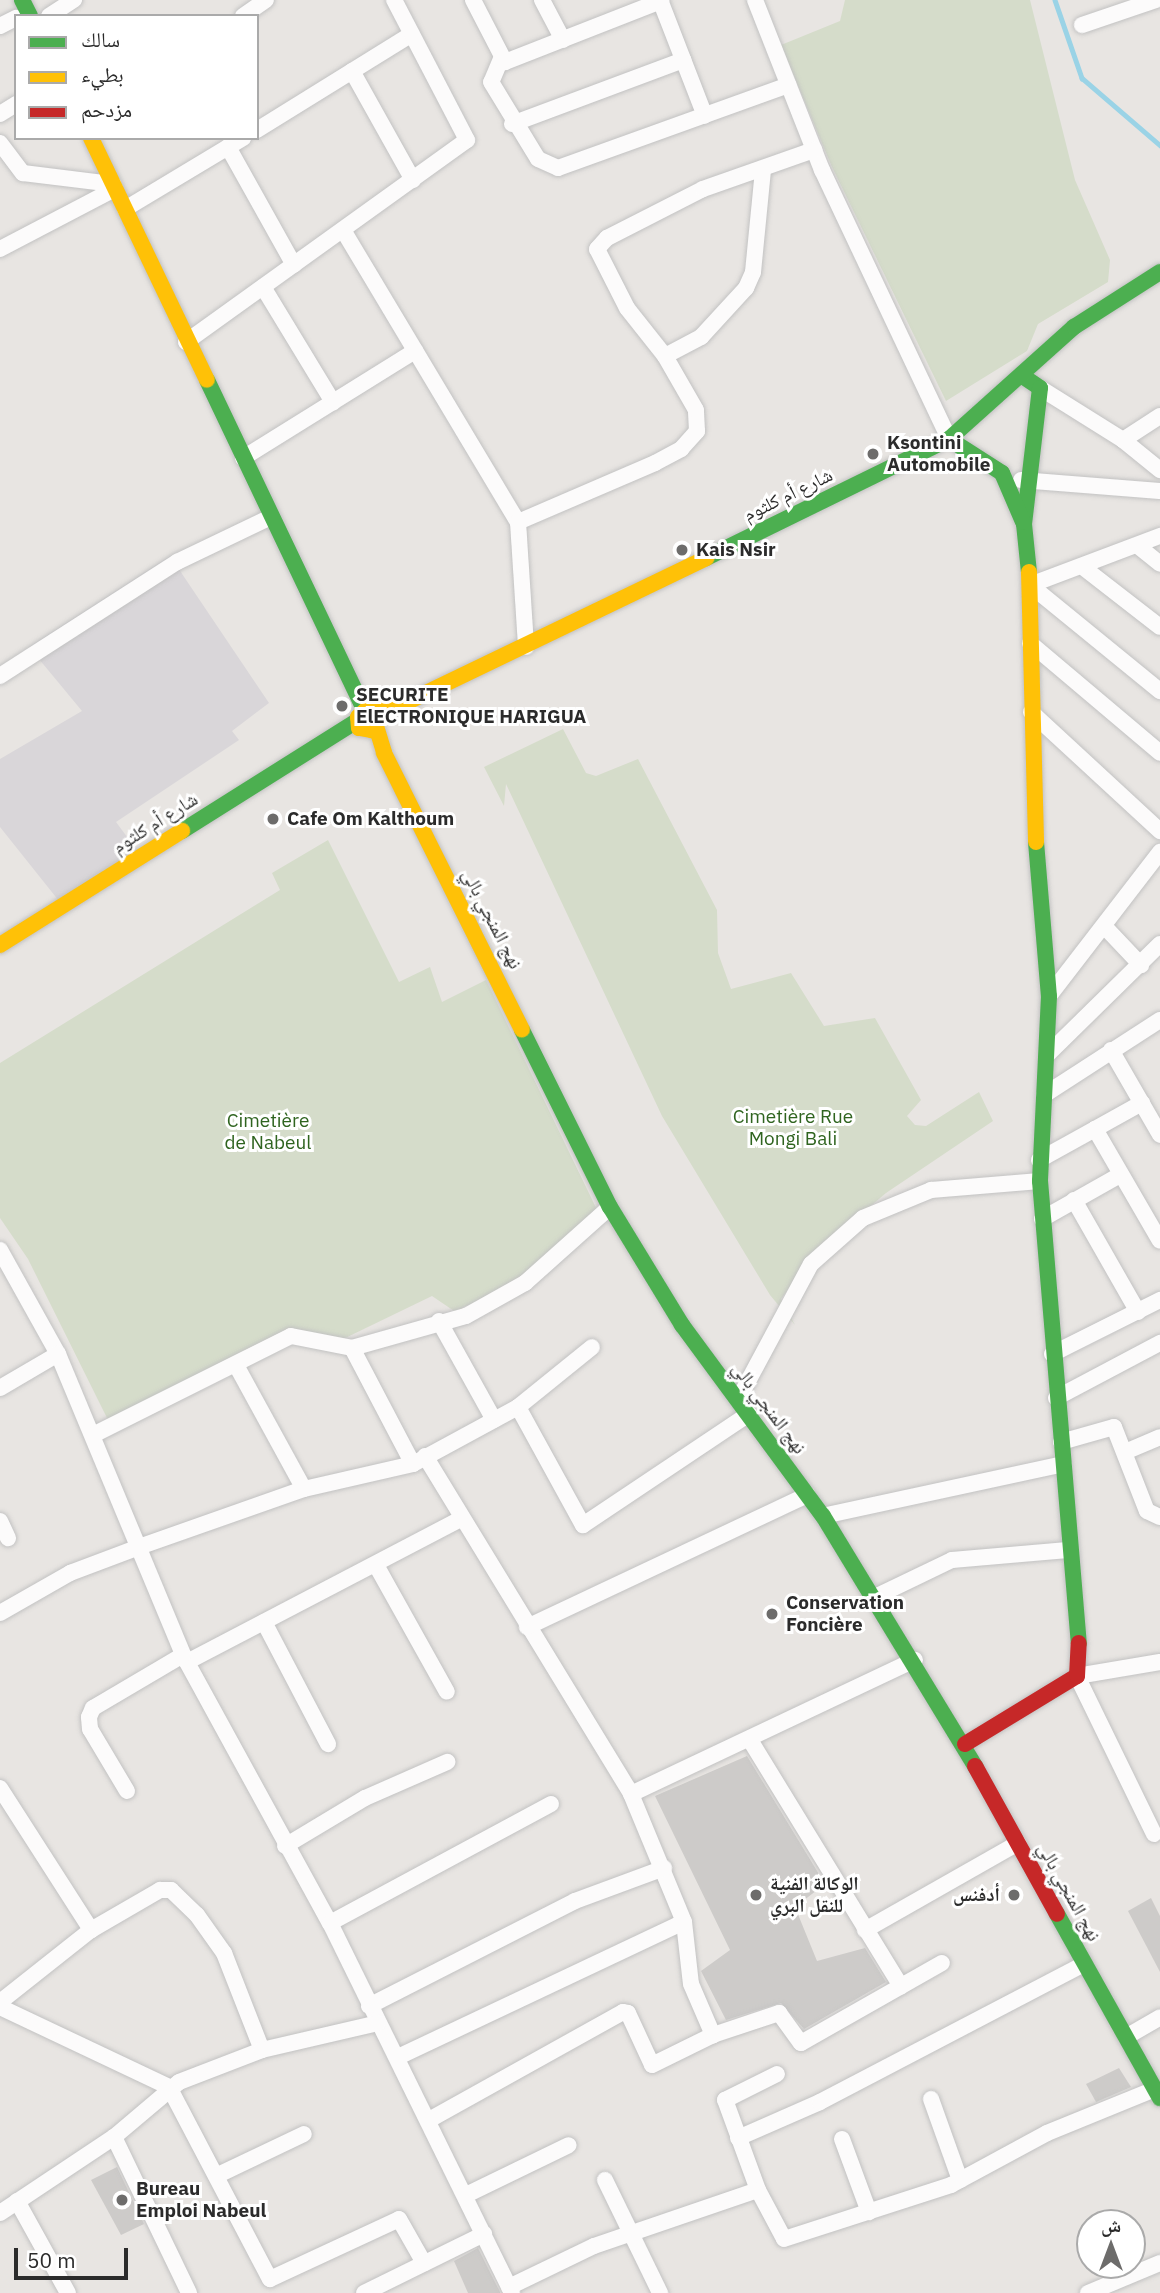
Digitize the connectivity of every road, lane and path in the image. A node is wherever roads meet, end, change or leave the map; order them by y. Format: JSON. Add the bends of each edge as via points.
{"nodes":[{"id":1,"x":74,"y":0,"type":"edge"},
{"id":2,"x":266,"y":0,"type":"edge"},
{"id":3,"x":394,"y":0,"type":"edge"},
{"id":4,"x":473,"y":0,"type":"edge"},
{"id":5,"x":542,"y":0,"type":"edge"},
{"id":6,"x":755,"y":0,"type":"edge"},
{"id":7,"x":1156,"y":0,"type":"edge"},
{"id":8,"x":661,"y":1,"type":"edge"},
{"id":9,"x":52,"y":14,"type":"edge"},
{"id":10,"x":246,"y":14,"type":"edge"},
{"id":11,"x":1082,"y":25,"type":"dead end"},
{"id":12,"x":412,"y":34,"type":"junction"},
{"id":13,"x":563,"y":40,"type":"junction"},
{"id":14,"x":501,"y":59,"type":"junction"},
{"id":15,"x":683,"y":60,"type":"junction"},
{"id":16,"x":352,"y":71,"type":"junction"},
{"id":17,"x":788,"y":85,"type":"junction"},
{"id":18,"x":705,"y":116,"type":"junction"},
{"id":19,"x":512,"y":124,"type":"junction"},
{"id":20,"x":259,"y":129,"type":"edge"},
{"id":21,"x":92,"y":140,"type":"edge"},
{"id":22,"x":240,"y":140,"type":"edge"},
{"id":23,"x":0,"y":143,"type":"edge"},
{"id":24,"x":228,"y":147,"type":"junction"},
{"id":25,"x":814,"y":150,"type":"junction"},
{"id":26,"x":763,"y":170,"type":"junction"},
{"id":27,"x":413,"y":180,"type":"junction"},
{"id":28,"x":114,"y":187,"type":"junction"},
{"id":29,"x":125,"y":209,"type":"junction"},
{"id":30,"x":343,"y":230,"type":"junction"},
{"id":31,"x":0,"y":249,"type":"edge"},
{"id":32,"x":295,"y":265,"type":"junction"},
{"id":33,"x":1160,"y":272,"type":"edge"},
{"id":34,"x":263,"y":287,"type":"junction"},
{"id":35,"x":186,"y":341,"type":"junction"},
{"id":36,"x":415,"y":351,"type":"junction"},
{"id":37,"x":665,"y":356,"type":"junction"},
{"id":38,"x":1021,"y":375,"type":"junction"},
{"id":39,"x":1040,"y":388,"type":"junction"},
{"id":40,"x":333,"y":402,"type":"junction"},
{"id":41,"x":1160,"y":416,"type":"edge"},
{"id":42,"x":949,"y":439,"type":"junction"},
{"id":43,"x":1123,"y":440,"type":"junction"},
{"id":44,"x":243,"y":458,"type":"junction"},
{"id":45,"x":1160,"y":470,"type":"edge"},
{"id":46,"x":1002,"y":473,"type":"junction"},
{"id":47,"x":1027,"y":483,"type":"junction"},
{"id":48,"x":1160,"y":491,"type":"edge"},
{"id":49,"x":271,"y":517,"type":"junction"},
{"id":50,"x":518,"y":522,"type":"junction"},
{"id":51,"x":1024,"y":524,"type":"junction"},
{"id":52,"x":1160,"y":537,"type":"edge"},
{"id":53,"x":1138,"y":546,"type":"junction"},
{"id":54,"x":1160,"y":564,"type":"edge"},
{"id":55,"x":1084,"y":568,"type":"junction"},
{"id":56,"x":1030,"y":586,"type":"junction"},
{"id":57,"x":1160,"y":627,"type":"edge"},
{"id":58,"x":1030,"y":643,"type":"junction"},
{"id":59,"x":526,"y":647,"type":"junction"},
{"id":60,"x":0,"y":676,"type":"edge"},
{"id":61,"x":1160,"y":691,"type":"edge"},
{"id":62,"x":1031,"y":712,"type":"junction"},
{"id":63,"x":367,"y":722,"type":"junction"},
{"id":64,"x":1160,"y":753,"type":"edge"},
{"id":65,"x":1160,"y":831,"type":"edge"},
{"id":66,"x":1160,"y":852,"type":"edge"},
{"id":67,"x":1104,"y":926,"type":"junction"},
{"id":68,"x":1160,"y":944,"type":"edge"},
{"id":69,"x":0,"y":945,"type":"edge"},
{"id":70,"x":1141,"y":965,"type":"junction"},
{"id":71,"x":1049,"y":996,"type":"junction"},
{"id":72,"x":1160,"y":1020,"type":"edge"},
{"id":73,"x":1111,"y":1050,"type":"junction"},
{"id":74,"x":1048,"y":1054,"type":"junction"},
{"id":75,"x":1044,"y":1095,"type":"junction"},
{"id":76,"x":1142,"y":1103,"type":"junction"},
{"id":77,"x":1095,"y":1129,"type":"junction"},
{"id":78,"x":1160,"y":1135,"type":"edge"},
{"id":79,"x":1039,"y":1160,"type":"junction"},
{"id":80,"x":1120,"y":1175,"type":"junction"},
{"id":81,"x":1040,"y":1181,"type":"junction"},
{"id":82,"x":1074,"y":1200,"type":"junction"},
{"id":83,"x":610,"y":1207,"type":"junction"},
{"id":84,"x":1042,"y":1219,"type":"junction"},
{"id":85,"x":1160,"y":1241,"type":"edge"},
{"id":86,"x":2,"y":1256,"type":"edge"},
{"id":87,"x":1160,"y":1300,"type":"edge"},
{"id":88,"x":1138,"y":1312,"type":"junction"},
{"id":89,"x":439,"y":1321,"type":"junction"},
{"id":90,"x":1160,"y":1343,"type":"edge"},
{"id":91,"x":592,"y":1347,"type":"dead end"},
{"id":92,"x":352,"y":1348,"type":"junction"},
{"id":93,"x":58,"y":1354,"type":"junction"},
{"id":94,"x":1052,"y":1354,"type":"junction"},
{"id":95,"x":236,"y":1365,"type":"junction"},
{"id":96,"x":0,"y":1388,"type":"edge"},
{"id":97,"x":1056,"y":1398,"type":"junction"},
{"id":98,"x":738,"y":1400,"type":"junction"},
{"id":99,"x":518,"y":1407,"type":"junction"},
{"id":100,"x":748,"y":1414,"type":"junction"},
{"id":101,"x":494,"y":1420,"type":"junction"},
{"id":102,"x":93,"y":1435,"type":"junction"},
{"id":103,"x":1160,"y":1437,"type":"edge"},
{"id":104,"x":1061,"y":1442,"type":"junction"},
{"id":105,"x":1125,"y":1452,"type":"junction"},
{"id":106,"x":419,"y":1460,"type":"junction"},
{"id":107,"x":1063,"y":1464,"type":"junction"},
{"id":108,"x":303,"y":1489,"type":"junction"},
{"id":109,"x":808,"y":1495,"type":"junction"},
{"id":110,"x":822,"y":1516,"type":"junction"},
{"id":111,"x":1160,"y":1517,"type":"edge"},
{"id":112,"x":461,"y":1519,"type":"junction"},
{"id":113,"x":0,"y":1521,"type":"edge"},
{"id":114,"x":8,"y":1538,"type":"dead end"},
{"id":115,"x":136,"y":1548,"type":"junction"},
{"id":116,"x":1068,"y":1550,"type":"junction"},
{"id":117,"x":376,"y":1565,"type":"junction"},
{"id":118,"x":875,"y":1597,"type":"junction"},
{"id":119,"x":0,"y":1613,"type":"edge"},
{"id":120,"x":264,"y":1622,"type":"junction"},
{"id":121,"x":527,"y":1627,"type":"junction"},
{"id":122,"x":185,"y":1658,"type":"junction"},
{"id":123,"x":915,"y":1660,"type":"junction"},
{"id":124,"x":1160,"y":1662,"type":"edge"},
{"id":125,"x":1077,"y":1676,"type":"junction"},
{"id":126,"x":447,"y":1692,"type":"dead end"},
{"id":127,"x":750,"y":1740,"type":"junction"},
{"id":128,"x":328,"y":1744,"type":"dead end"},
{"id":129,"x":965,"y":1744,"type":"junction"},
{"id":130,"x":447,"y":1762,"type":"dead end"},
{"id":131,"x":0,"y":1788,"type":"edge"},
{"id":132,"x":127,"y":1791,"type":"dead end"},
{"id":133,"x":631,"y":1794,"type":"junction"},
{"id":134,"x":551,"y":1804,"type":"dead end"},
{"id":135,"x":1154,"y":1834,"type":"dead end"},
{"id":136,"x":1018,"y":1843,"type":"junction"},
{"id":137,"x":285,"y":1846,"type":"junction"},
{"id":138,"x":664,"y":1868,"type":"junction"},
{"id":139,"x":684,"y":1922,"type":"junction"},
{"id":140,"x":330,"y":1923,"type":"junction"},
{"id":141,"x":91,"y":1930,"type":"junction"},
{"id":142,"x":865,"y":1930,"type":"junction"},
{"id":143,"x":942,"y":1963,"type":"dead end"},
{"id":144,"x":1084,"y":1964,"type":"junction"},
{"id":145,"x":901,"y":1986,"type":"junction"},
{"id":146,"x":0,"y":2005,"type":"edge"},
{"id":147,"x":369,"y":2006,"type":"junction"},
{"id":148,"x":1160,"y":2017,"type":"edge"},
{"id":149,"x":378,"y":2023,"type":"junction"},
{"id":150,"x":713,"y":2035,"type":"junction"},
{"id":151,"x":1126,"y":2037,"type":"junction"},
{"id":152,"x":262,"y":2050,"type":"junction"},
{"id":153,"x":398,"y":2057,"type":"junction"},
{"id":154,"x":777,"y":2074,"type":"dead end"},
{"id":155,"x":169,"y":2087,"type":"junction"},
{"id":156,"x":1157,"y":2093,"type":"edge"},
{"id":157,"x":931,"y":2099,"type":"dead end"},
{"id":158,"x":429,"y":2120,"type":"junction"},
{"id":159,"x":304,"y":2134,"type":"dead end"},
{"id":160,"x":114,"y":2137,"type":"junction"},
{"id":161,"x":738,"y":2138,"type":"junction"},
{"id":162,"x":842,"y":2139,"type":"dead end"},
{"id":163,"x":569,"y":2145,"type":"dead end"},
{"id":164,"x":218,"y":2175,"type":"junction"},
{"id":165,"x":605,"y":2180,"type":"dead end"},
{"id":166,"x":960,"y":2180,"type":"junction"},
{"id":167,"x":758,"y":2190,"type":"junction"},
{"id":168,"x":466,"y":2194,"type":"junction"},
{"id":169,"x":18,"y":2201,"type":"junction"},
{"id":170,"x":869,"y":2211,"type":"junction"},
{"id":171,"x":0,"y":2213,"type":"edge"},
{"id":172,"x":484,"y":2234,"type":"junction"},
{"id":173,"x":628,"y":2234,"type":"junction"},
{"id":174,"x":424,"y":2263,"type":"junction"},
{"id":175,"x":1160,"y":2263,"type":"edge"},
{"id":176,"x":510,"y":2290,"type":"edge"},
{"id":177,"x":68,"y":2293,"type":"edge"},
{"id":178,"x":189,"y":2293,"type":"edge"},
{"id":179,"x":364,"y":2293,"type":"edge"},
{"id":180,"x":660,"y":2293,"type":"edge"},
{"id":181,"x":1088,"y":2293,"type":"edge"}],
"edges":[{"from":1,"to":9,"type":"street"},
{"from":2,"to":10,"type":"street"},
{"from":3,"to":12,"type":"street"},
{"from":4,"to":14,"type":"street"},
{"from":5,"to":13,"type":"street"},
{"from":6,"to":17,"type":"street"},
{"from":7,"to":11,"type":"street"},
{"from":8,"to":13,"type":"street"},
{"from":8,"to":15,"type":"street"},
{"from":12,"to":16,"type":"street"},
{"from":12,"to":27,"type":"street","via":[[467,139]]},
{"from":13,"to":14,"type":"street","via":[[510,61]]},
{"from":14,"to":19,"type":"street","via":[[491,82]]},
{"from":15,"to":18,"type":"street"},
{"from":15,"to":19,"type":"street"},
{"from":16,"to":20,"type":"street"},
{"from":16,"to":27,"type":"street"},
{"from":17,"to":18,"type":"street"},
{"from":17,"to":25,"type":"street"},
{"from":18,"to":19,"type":"street","via":[[558,168],[538,159]]},
{"from":21,"to":28,"type":"street","name":"نهج المنجي بالي"},
{"from":22,"to":24,"type":"street"},
{"from":23,"to":28,"type":"street","via":[[23,173]]},
{"from":24,"to":29,"type":"street"},
{"from":24,"to":32,"type":"street"},
{"from":25,"to":26,"type":"street"},
{"from":25,"to":42,"type":"street"},
{"from":26,"to":37,"type":"street","via":[[753,272],[746,288],[701,337]]},
{"from":26,"to":37,"type":"street","via":[[679,200],[607,238],[597,249],[627,308]]},
{"from":27,"to":30,"type":"street"},
{"from":28,"to":29,"type":"street","name":"نهج المنجي بالي"},
{"from":28,"to":31,"type":"street"},
{"from":29,"to":35,"type":"street","name":"نهج المنجي بالي"},
{"from":30,"to":32,"type":"street"},
{"from":30,"to":36,"type":"street"},
{"from":32,"to":34,"type":"street"},
{"from":33,"to":38,"type":"street","name":"شارع أم كلثوم","via":[[1093,312]]},
{"from":34,"to":35,"type":"street"},
{"from":34,"to":40,"type":"street"},
{"from":35,"to":44,"type":"street","name":"نهج المنجي بالي"},
{"from":36,"to":40,"type":"street"},
{"from":36,"to":50,"type":"street"},
{"from":37,"to":50,"type":"street","via":[[696,410],[697,431],[681,449],[655,463]]},
{"from":38,"to":39,"type":"street"},
{"from":38,"to":42,"type":"street","name":"شارع أم كلثوم"},
{"from":39,"to":43,"type":"street"},
{"from":39,"to":47,"type":"street"},
{"from":40,"to":44,"type":"street"},
{"from":41,"to":43,"type":"street"},
{"from":42,"to":46,"type":"street"},
{"from":42,"to":59,"type":"street","name":"شارع أم كلثوم"},
{"from":43,"to":45,"type":"street"},
{"from":44,"to":49,"type":"street","name":"نهج المنجي بالي"},
{"from":46,"to":47,"type":"street"},
{"from":46,"to":51,"type":"street"},
{"from":47,"to":48,"type":"street"},
{"from":47,"to":51,"type":"street"},
{"from":49,"to":60,"type":"street","via":[[177,562]]},
{"from":49,"to":63,"type":"street","name":"نهج المنجي بالي"},
{"from":50,"to":59,"type":"street"},
{"from":51,"to":56,"type":"street"},
{"from":52,"to":53,"type":"street"},
{"from":53,"to":54,"type":"street"},
{"from":53,"to":55,"type":"street"},
{"from":55,"to":56,"type":"street"},
{"from":55,"to":57,"type":"street"},
{"from":56,"to":58,"type":"street"},
{"from":56,"to":61,"type":"street"},
{"from":58,"to":62,"type":"street"},
{"from":58,"to":64,"type":"street"},
{"from":59,"to":63,"type":"street","name":"شارع أم كلثوم"},
{"from":62,"to":65,"type":"street"},
{"from":62,"to":71,"type":"street"},
{"from":63,"to":69,"type":"street","name":"شارع أم كلثوم"},
{"from":63,"to":83,"type":"street","name":"نهج المنجي بالي"},
{"from":66,"to":67,"type":"street"},
{"from":67,"to":70,"type":"street"},
{"from":67,"to":71,"type":"street"},
{"from":68,"to":70,"type":"street"},
{"from":70,"to":74,"type":"street"},
{"from":71,"to":74,"type":"street"},
{"from":72,"to":73,"type":"street"},
{"from":73,"to":75,"type":"street"},
{"from":73,"to":76,"type":"street"},
{"from":74,"to":75,"type":"street"},
{"from":75,"to":79,"type":"street"},
{"from":76,"to":77,"type":"street"},
{"from":76,"to":78,"type":"street"},
{"from":77,"to":79,"type":"street"},
{"from":77,"to":80,"type":"street"},
{"from":79,"to":81,"type":"street"},
{"from":80,"to":82,"type":"street"},
{"from":80,"to":85,"type":"street"},
{"from":81,"to":84,"type":"street"},
{"from":81,"to":98,"type":"street","via":[[931,1190],[863,1218],[811,1264]]},
{"from":82,"to":84,"type":"street"},
{"from":82,"to":88,"type":"street"},
{"from":83,"to":89,"type":"street","via":[[525,1283],[466,1316]]},
{"from":83,"to":98,"type":"street","name":"نهج المنجي بالي","via":[[682,1325]]},
{"from":84,"to":94,"type":"street"},
{"from":86,"to":93,"type":"street"},
{"from":87,"to":88,"type":"street"},
{"from":88,"to":94,"type":"street"},
{"from":89,"to":92,"type":"street"},
{"from":89,"to":101,"type":"street"},
{"from":90,"to":97,"type":"street"},
{"from":91,"to":99,"type":"street"},
{"from":92,"to":95,"type":"street","via":[[291,1336]]},
{"from":92,"to":106,"type":"street"},
{"from":93,"to":96,"type":"street"},
{"from":93,"to":102,"type":"street"},
{"from":94,"to":97,"type":"street"},
{"from":95,"to":102,"type":"street"},
{"from":95,"to":108,"type":"street"},
{"from":97,"to":104,"type":"street"},
{"from":98,"to":100,"type":"street","name":"نهج المنجي بالي"},
{"from":99,"to":100,"type":"street","via":[[583,1525]]},
{"from":99,"to":101,"type":"street"},
{"from":100,"to":109,"type":"street","name":"نهج المنجي بالي"},
{"from":101,"to":106,"type":"street"},
{"from":102,"to":115,"type":"street"},
{"from":103,"to":105,"type":"street"},
{"from":104,"to":105,"type":"street","via":[[1109,1426]]},
{"from":104,"to":107,"type":"street"},
{"from":105,"to":111,"type":"street","via":[[1147,1511]]},
{"from":106,"to":108,"type":"street"},
{"from":106,"to":112,"type":"street"},
{"from":107,"to":110,"type":"street"},
{"from":107,"to":116,"type":"street"},
{"from":108,"to":115,"type":"street"},
{"from":109,"to":110,"type":"street","name":"نهج المنجي بالي"},
{"from":109,"to":121,"type":"street"},
{"from":110,"to":118,"type":"street","name":"نهج المنجي بالي"},
{"from":112,"to":117,"type":"street"},
{"from":112,"to":121,"type":"street"},
{"from":113,"to":114,"type":"street"},
{"from":115,"to":119,"type":"street","via":[[69,1573]]},
{"from":115,"to":122,"type":"street"},
{"from":116,"to":118,"type":"street","via":[[952,1560]]},
{"from":116,"to":125,"type":"street","via":[[1081,1622]]},
{"from":117,"to":120,"type":"street"},
{"from":117,"to":126,"type":"street"},
{"from":118,"to":123,"type":"street","name":"نهج المنجي بالي"},
{"from":120,"to":122,"type":"street"},
{"from":120,"to":128,"type":"street"},
{"from":121,"to":133,"type":"street"},
{"from":122,"to":132,"type":"street","via":[[93,1708],[89,1717],[90,1729]]},
{"from":122,"to":137,"type":"street"},
{"from":123,"to":127,"type":"street"},
{"from":123,"to":129,"type":"street","name":"نهج المنجي بالي"},
{"from":124,"to":125,"type":"street"},
{"from":125,"to":129,"type":"street"},
{"from":125,"to":135,"type":"street"},
{"from":127,"to":133,"type":"street"},
{"from":127,"to":142,"type":"street"},
{"from":129,"to":136,"type":"street","name":"نهج المنجي بالي"},
{"from":130,"to":137,"type":"street","via":[[365,1798]]},
{"from":131,"to":141,"type":"street"},
{"from":133,"to":138,"type":"street"},
{"from":134,"to":140,"type":"street"},
{"from":136,"to":142,"type":"street"},
{"from":136,"to":144,"type":"street","name":"نهج المنجي بالي"},
{"from":137,"to":140,"type":"street"},
{"from":138,"to":139,"type":"street"},
{"from":138,"to":147,"type":"street","via":[[575,1901]]},
{"from":139,"to":150,"type":"street","via":[[691,1984]]},
{"from":139,"to":153,"type":"street"},
{"from":140,"to":147,"type":"street"},
{"from":141,"to":146,"type":"street"},
{"from":141,"to":152,"type":"street","via":[[160,1890],[176,1893],[224,1953]]},
{"from":142,"to":145,"type":"street"},
{"from":143,"to":145,"type":"street"},
{"from":144,"to":151,"type":"street","name":"نهج المنجي بالي"},
{"from":144,"to":161,"type":"street","via":[[820,2102]]},
{"from":145,"to":150,"type":"street","via":[[801,2043],[779,2013]]},
{"from":146,"to":155,"type":"street"},
{"from":147,"to":149,"type":"street"},
{"from":148,"to":151,"type":"street"},
{"from":149,"to":152,"type":"street"},
{"from":149,"to":153,"type":"street"},
{"from":150,"to":158,"type":"street","via":[[652,2065],[628,2013],[623,2012]]},
{"from":151,"to":156,"type":"street","name":"نهج المنجي بالي"},
{"from":152,"to":155,"type":"street"},
{"from":153,"to":158,"type":"street"},
{"from":154,"to":161,"type":"street","via":[[725,2100]]},
{"from":155,"to":160,"type":"street"},
{"from":155,"to":164,"type":"street"},
{"from":156,"to":166,"type":"street","via":[[1048,2133]]},
{"from":157,"to":166,"type":"street"},
{"from":158,"to":168,"type":"street"},
{"from":159,"to":164,"type":"street"},
{"from":160,"to":169,"type":"street"},
{"from":160,"to":178,"type":"street"},
{"from":161,"to":167,"type":"street"},
{"from":162,"to":170,"type":"street"},
{"from":163,"to":168,"type":"street"},
{"from":164,"to":174,"type":"street","via":[[273,2281],[399,2219]]},
{"from":165,"to":173,"type":"street"},
{"from":166,"to":170,"type":"street"},
{"from":167,"to":170,"type":"street","via":[[784,2239]]},
{"from":167,"to":173,"type":"street"},
{"from":168,"to":172,"type":"street"},
{"from":169,"to":171,"type":"street"},
{"from":169,"to":177,"type":"street"},
{"from":172,"to":174,"type":"street"},
{"from":172,"to":176,"type":"street"},
{"from":173,"to":176,"type":"street"},
{"from":173,"to":180,"type":"street"},
{"from":174,"to":179,"type":"street"},
{"from":175,"to":181,"type":"street"}]}
